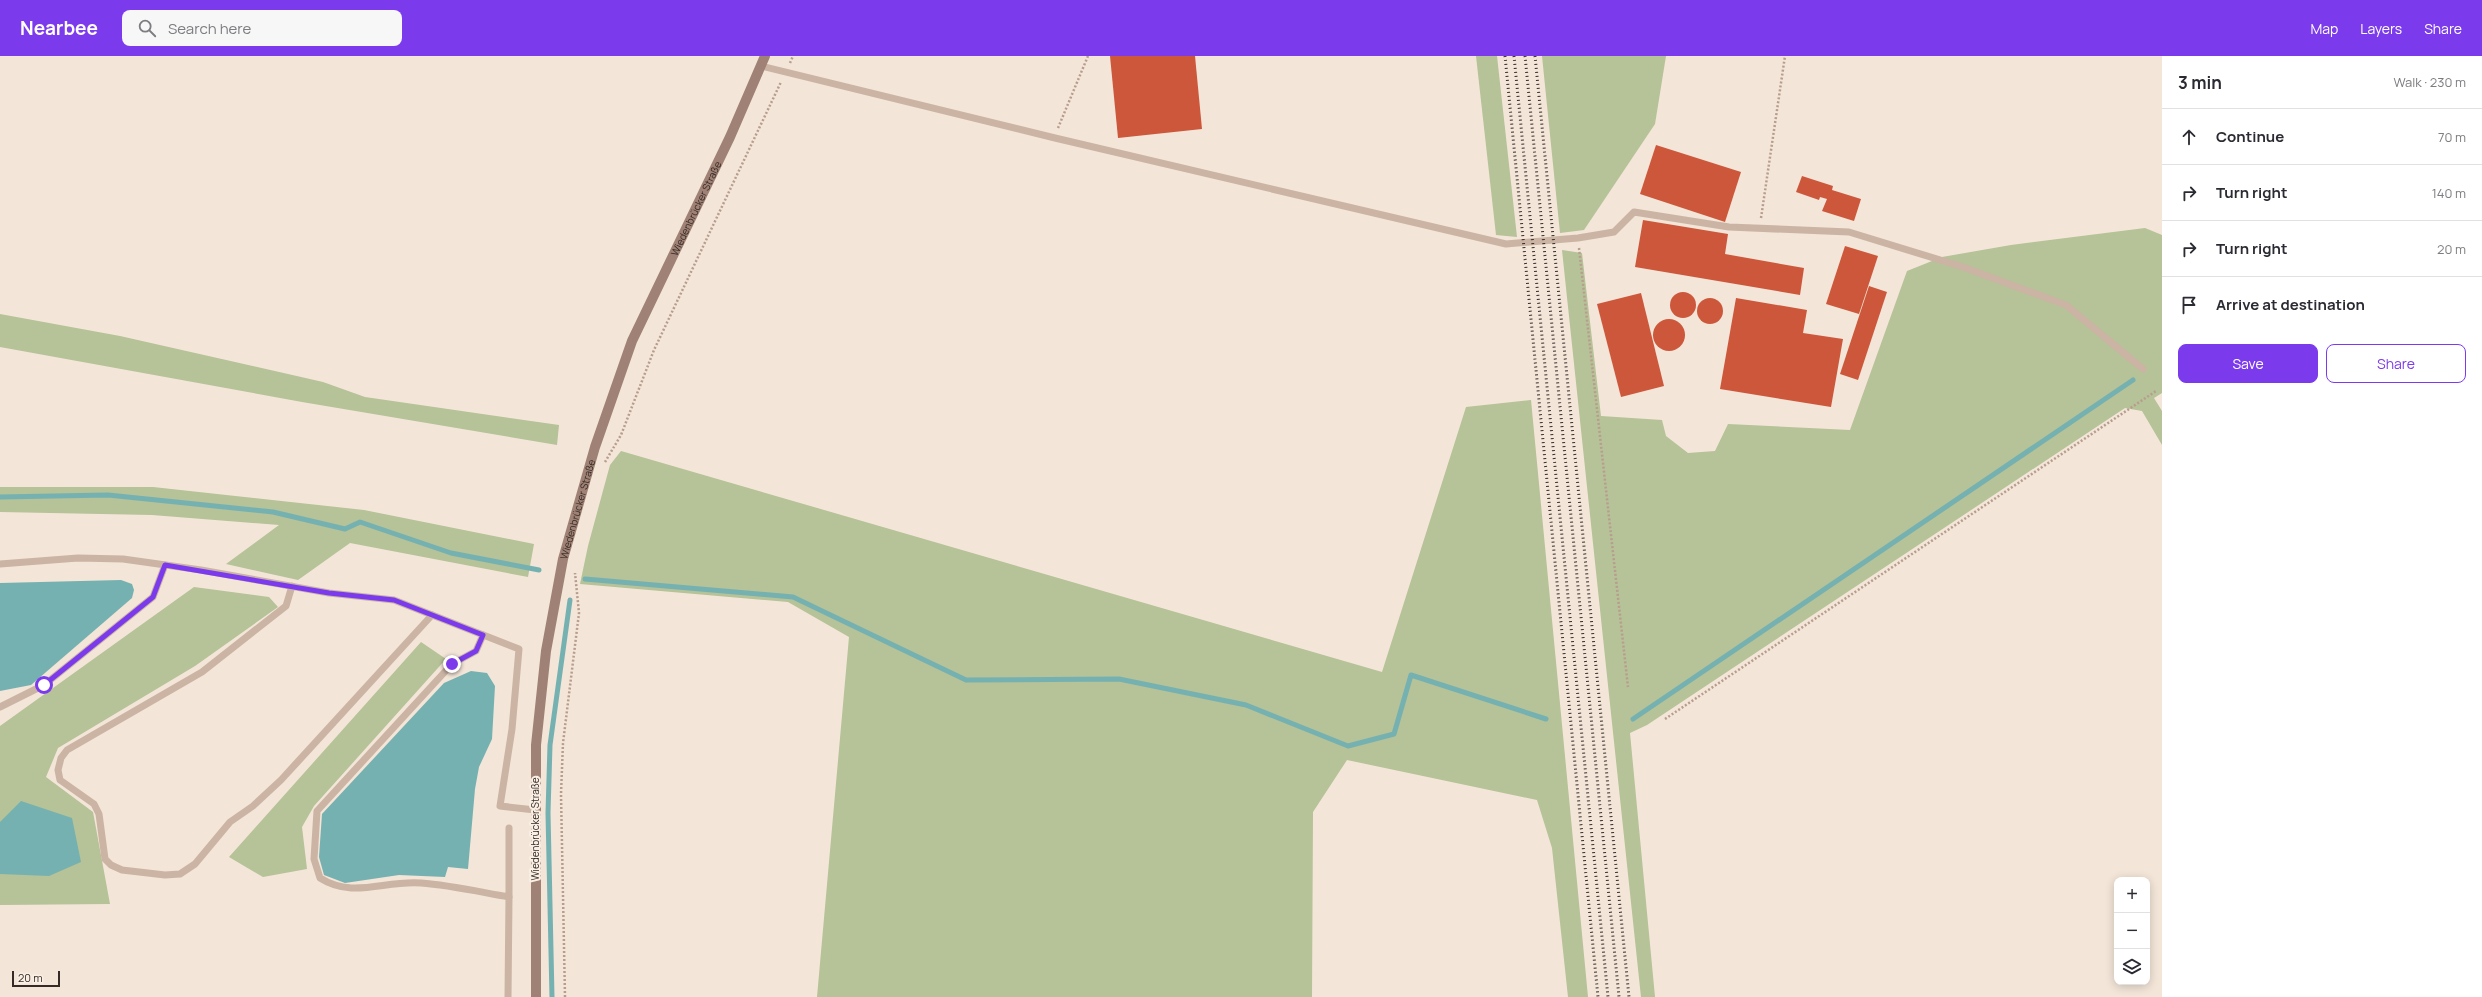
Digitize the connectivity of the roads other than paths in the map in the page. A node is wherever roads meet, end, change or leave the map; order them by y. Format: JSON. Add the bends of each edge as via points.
{"nodes":[{"id":1,"x":765,"y":56,"type":"edge"},
{"id":2,"x":761,"y":66,"type":"junction"},
{"id":3,"x":2143,"y":369,"type":"dead end"},
{"id":4,"x":0,"y":564,"type":"edge"},
{"id":5,"x":165,"y":565,"type":"junction"},
{"id":6,"x":292,"y":586,"type":"junction"},
{"id":7,"x":432,"y":615,"type":"junction"},
{"id":8,"x":483,"y":635,"type":"junction"},
{"id":9,"x":0,"y":707,"type":"edge"},
{"id":10,"x":535,"y":810,"type":"junction"},
{"id":11,"x":509,"y":828,"type":"dead end"},
{"id":12,"x":509,"y":897,"type":"junction"},
{"id":13,"x":508,"y":997,"type":"edge"},
{"id":14,"x":536,"y":997,"type":"edge"}],
"edges":[{"from":1,"to":2,"type":"street","name":"Wiedenbrücker Straße"},
{"from":2,"to":3,"type":"lane","via":[[1506,244],[1614,232],[1634,212],[1729,227],[1848,232],[1963,267],[2066,305]]},
{"from":2,"to":10,"type":"street","name":"Wiedenbrücker Straße","via":[[730,137],[632,341],[594,447],[563,559],[546,651],[536,745]]},
{"from":4,"to":5,"type":"lane","via":[[78,558],[124,559]]},
{"from":5,"to":6,"type":"lane"},
{"from":5,"to":9,"type":"lane","via":[[153,597],[44,685]]},
{"from":6,"to":7,"type":"lane","via":[[394,600]]},
{"from":6,"to":7,"type":"lane","via":[[286,606],[202,672],[96,732],[67,750],[61,758],[58,770],[60,780],[94,804],[99,814],[105,859],[111,866],[122,870],[165,875],[180,874],[195,864],[230,822],[253,806],[281,780]]},
{"from":7,"to":8,"type":"lane"},
{"from":8,"to":10,"type":"lane","via":[[519,649],[512,729],[500,806]]},
{"from":8,"to":12,"type":"lane","via":[[476,651],[452,664],[317,811],[314,860],[320,878],[345,889],[404,882]]},
{"from":10,"to":14,"type":"street","name":"Wiedenbrücker Straße"},
{"from":11,"to":12,"type":"lane"},
{"from":12,"to":13,"type":"lane"}]}
